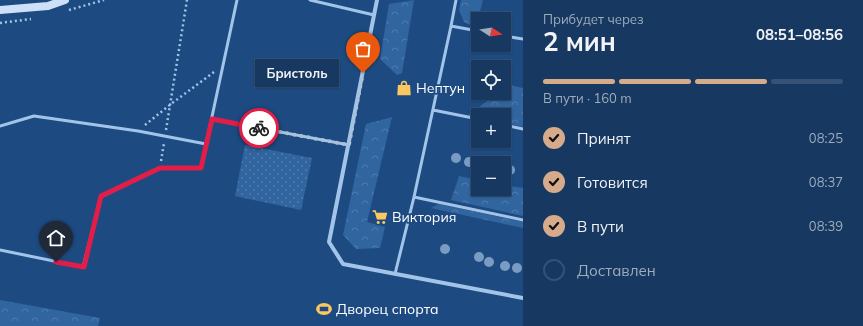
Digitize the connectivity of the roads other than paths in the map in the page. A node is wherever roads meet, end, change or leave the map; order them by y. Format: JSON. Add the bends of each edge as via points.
{"nodes":[{"id":1,"x":65,"y":0,"type":"edge"},
{"id":2,"x":237,"y":0,"type":"edge"},
{"id":3,"x":310,"y":0,"type":"edge"},
{"id":4,"x":378,"y":0,"type":"edge"},
{"id":5,"x":456,"y":0,"type":"edge"},
{"id":6,"x":50,"y":3,"type":"edge"},
{"id":7,"x":0,"y":10,"type":"edge"},
{"id":8,"x":374,"y":15,"type":"junction"},
{"id":9,"x":451,"y":26,"type":"junction"},
{"id":10,"x":471,"y":30,"type":"edge"},
{"id":11,"x":511,"y":37,"type":"edge"},
{"id":12,"x":523,"y":39,"type":"edge"},
{"id":13,"x":433,"y":110,"type":"junction"},
{"id":14,"x":471,"y":118,"type":"edge"},
{"id":15,"x":212,"y":119,"type":"junction"},
{"id":16,"x":0,"y":126,"type":"edge"},
{"id":17,"x":511,"y":126,"type":"edge"},
{"id":18,"x":523,"y":129,"type":"edge"},
{"id":19,"x":206,"y":144,"type":"junction"},
{"id":20,"x":349,"y":145,"type":"junction"},
{"id":21,"x":414,"y":197,"type":"junction"},
{"id":22,"x":523,"y":220,"type":"edge"},
{"id":23,"x":0,"y":250,"type":"edge"},
{"id":24,"x":394,"y":274,"type":"junction"},
{"id":25,"x":523,"y":298,"type":"edge"}],
"edges":[{"from":1,"to":6,"type":"main road"},
{"from":2,"to":15,"type":"lane"},
{"from":3,"to":8,"type":"lane"},
{"from":4,"to":8,"type":"street"},
{"from":5,"to":9,"type":"lane"},
{"from":6,"to":7,"type":"main road"},
{"from":8,"to":20,"type":"street"},
{"from":9,"to":10,"type":"lane"},
{"from":9,"to":13,"type":"lane"},
{"from":11,"to":12,"type":"lane"},
{"from":13,"to":14,"type":"lane"},
{"from":13,"to":21,"type":"lane"},
{"from":15,"to":19,"type":"lane"},
{"from":15,"to":20,"type":"lane"},
{"from":16,"to":19,"type":"lane","via":[[34,116]]},
{"from":17,"to":18,"type":"lane"},
{"from":19,"to":23,"type":"lane","via":[[201,168],[160,168],[101,196],[84,267]]},
{"from":20,"to":24,"type":"street","via":[[330,242],[343,264]]},
{"from":21,"to":22,"type":"lane"},
{"from":21,"to":24,"type":"lane"},
{"from":24,"to":25,"type":"street"}]}
